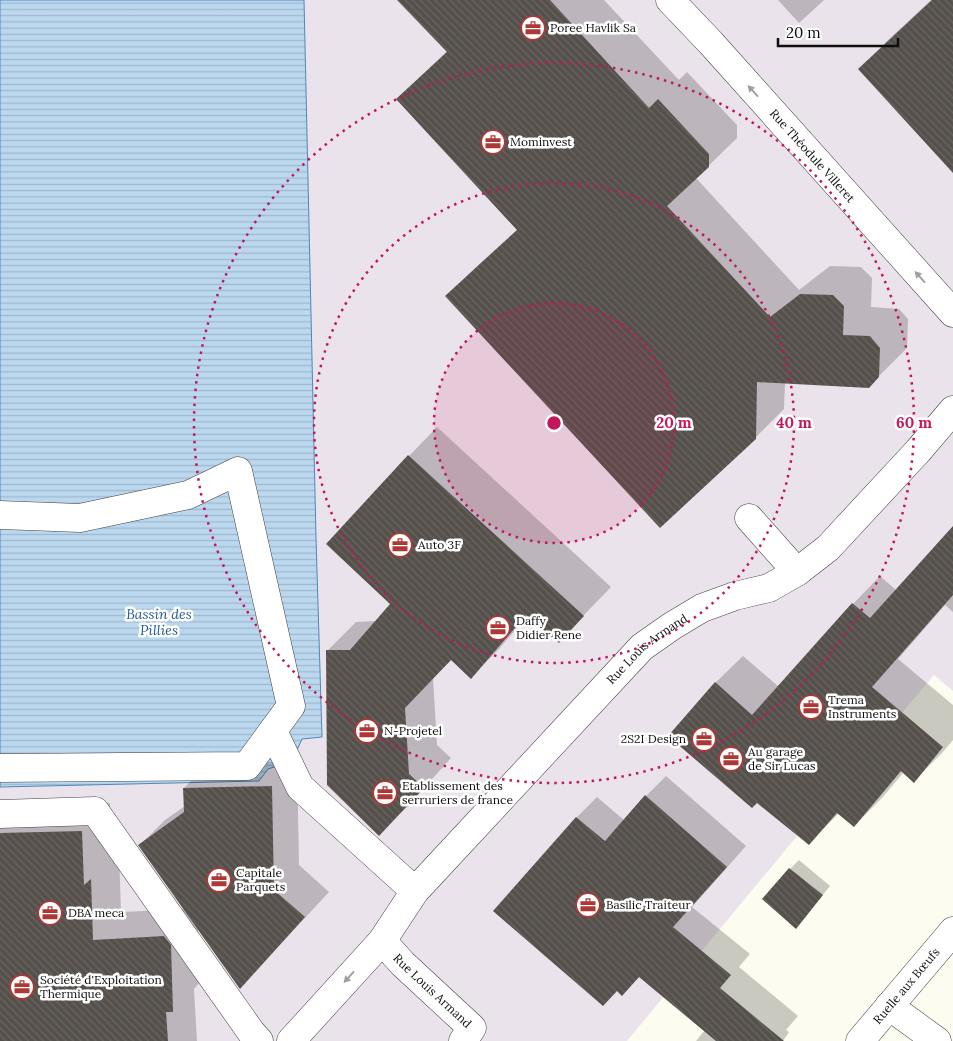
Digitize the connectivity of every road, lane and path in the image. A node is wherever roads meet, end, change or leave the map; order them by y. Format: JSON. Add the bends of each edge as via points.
{"nodes":[{"id":1,"x":670,"y":0,"type":"edge"},
{"id":2,"x":953,"y":313,"type":"edge"},
{"id":3,"x":953,"y":410,"type":"edge"},
{"id":4,"x":0,"y":515,"type":"edge"},
{"id":5,"x":749,"y":518,"type":"dead end"},
{"id":6,"x":797,"y":572,"type":"junction"},
{"id":7,"x":272,"y":731,"type":"junction"},
{"id":8,"x":0,"y":768,"type":"edge"},
{"id":9,"x":0,"y":814,"type":"edge"},
{"id":10,"x":415,"y":891,"type":"junction"},
{"id":11,"x":953,"y":931,"type":"edge"},
{"id":12,"x":382,"y":941,"type":"junction"},
{"id":13,"x":889,"y":1006,"type":"junction"},
{"id":14,"x":259,"y":1041,"type":"edge"},
{"id":15,"x":291,"y":1041,"type":"edge"},
{"id":16,"x":463,"y":1041,"type":"edge"},
{"id":17,"x":860,"y":1041,"type":"edge"},
{"id":18,"x":937,"y":1041,"type":"edge"}],
"edges":[{"from":2,"to":1,"type":"street","name":"Rue Théodule Villeret","one_way":true},
{"from":3,"to":6,"type":"street","name":"Rue Louis Armand","via":[[828,548]]},
{"from":4,"to":7,"type":"street","via":[[80,518],[188,495],[238,471],[290,706]]},
{"from":5,"to":6,"type":"street"},
{"from":6,"to":10,"type":"street","name":"Rue Louis Armand","via":[[769,588],[702,608],[642,647]]},
{"from":7,"to":8,"type":"street","via":[[247,766]]},
{"from":7,"to":10,"type":"street","via":[[300,787]]},
{"from":9,"to":14,"type":"street","via":[[94,811]]},
{"from":10,"to":12,"type":"street","name":"Rue Louis Armand"},
{"from":11,"to":13,"type":"street","name":"Ruelle aux Bœufs"},
{"from":12,"to":15,"type":"street","name":"Rue Louis Armand","one_way":true},
{"from":12,"to":16,"type":"street","name":"Rue Louis Armand","via":[[472,1028]]},
{"from":13,"to":17,"type":"street","name":"Ruelle aux Bœufs"},
{"from":13,"to":18,"type":"street"}]}
